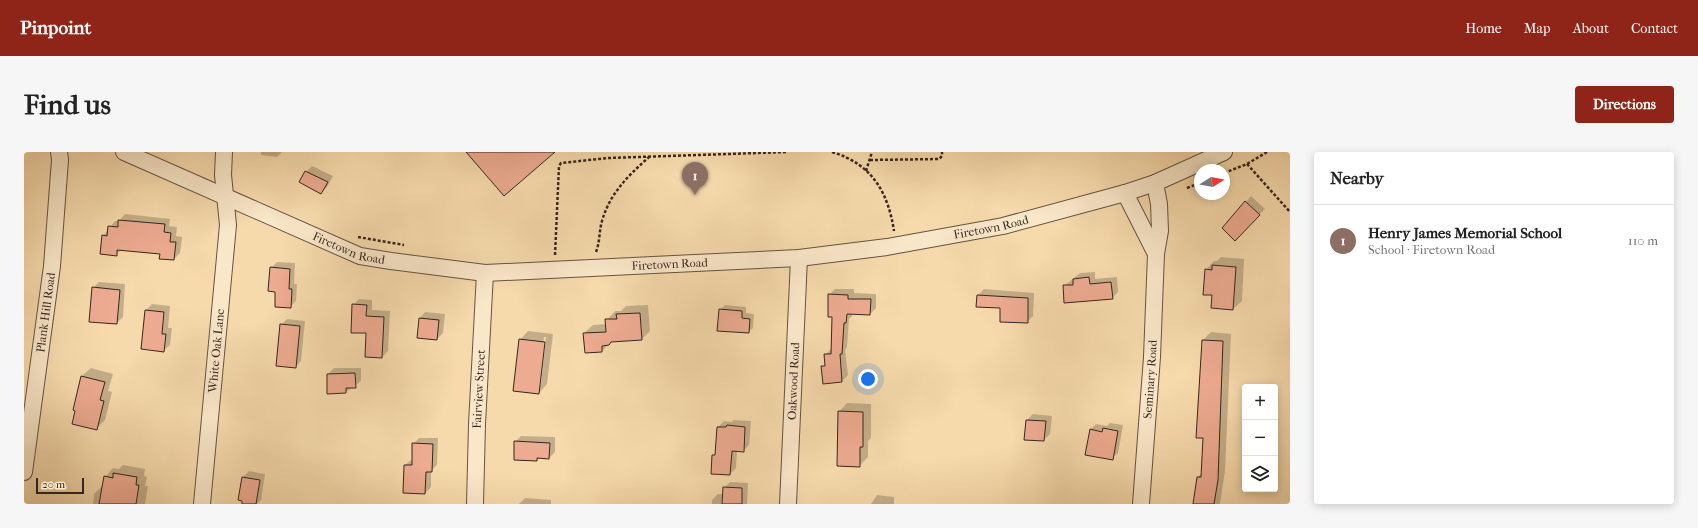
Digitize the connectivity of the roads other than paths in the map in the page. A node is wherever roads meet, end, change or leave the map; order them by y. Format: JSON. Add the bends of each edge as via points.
{"nodes":[{"id":1,"x":59,"y":152,"type":"edge"},
{"id":2,"x":124,"y":152,"type":"edge"},
{"id":3,"x":224,"y":152,"type":"edge"},
{"id":4,"x":1224,"y":152,"type":"edge"},
{"id":5,"x":1161,"y":180,"type":"junction"},
{"id":6,"x":1125,"y":193,"type":"junction"},
{"id":7,"x":226,"y":198,"type":"junction"},
{"id":8,"x":1156,"y":254,"type":"junction"},
{"id":9,"x":799,"y":258,"type":"junction"},
{"id":10,"x":485,"y":273,"type":"junction"},
{"id":11,"x":24,"y":472,"type":"edge"},
{"id":12,"x":202,"y":504,"type":"edge"},
{"id":13,"x":475,"y":504,"type":"edge"},
{"id":14,"x":788,"y":504,"type":"edge"},
{"id":15,"x":1141,"y":504,"type":"edge"}],
"edges":[{"from":1,"to":11,"type":"street","name":"Plank Hill Road","via":[[52,266]]},
{"from":2,"to":7,"type":"street","name":"Firetown Road"},
{"from":3,"to":7,"type":"street","name":"White Oak Lane"},
{"from":4,"to":5,"type":"street","name":"Firetown Road"},
{"from":5,"to":6,"type":"street","name":"Firetown Road"},
{"from":5,"to":8,"type":"street","name":"Seminary Road","via":[[1160,231]]},
{"from":6,"to":8,"type":"street","name":"Seminary Road"},
{"from":6,"to":9,"type":"street","name":"Firetown Road","via":[[1003,226],[886,247]]},
{"from":7,"to":10,"type":"street","name":"Firetown Road","via":[[360,256]]},
{"from":7,"to":12,"type":"street","name":"White Oak Lane","via":[[228,225]]},
{"from":8,"to":15,"type":"street","name":"Seminary Road","via":[[1152,357]]},
{"from":9,"to":10,"type":"street","name":"Firetown Road"},
{"from":9,"to":14,"type":"street","name":"Oakwood Road"},
{"from":10,"to":13,"type":"street","name":"Fairview Street"}]}
